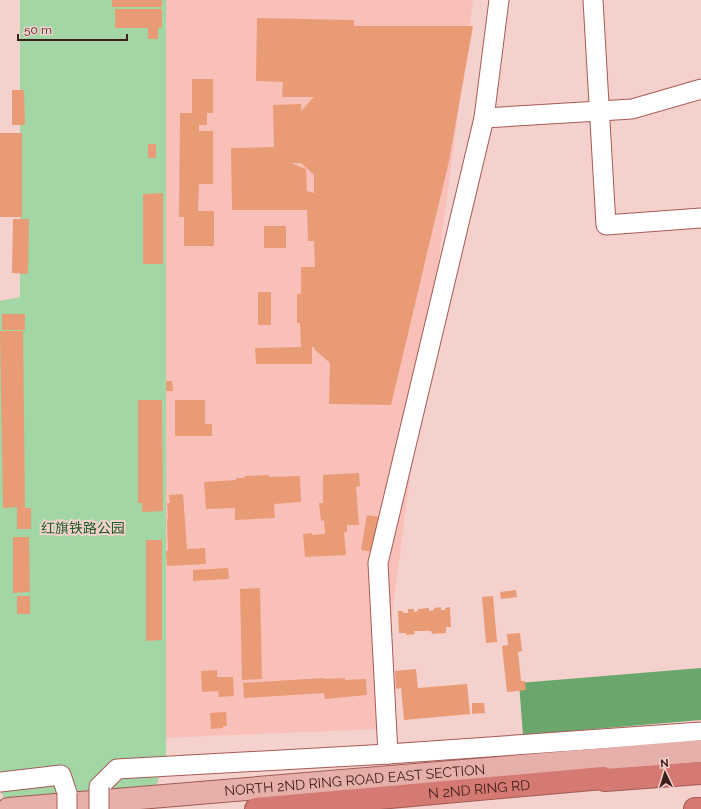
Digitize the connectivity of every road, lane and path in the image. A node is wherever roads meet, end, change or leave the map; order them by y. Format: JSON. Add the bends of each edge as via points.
{"nodes":[{"id":1,"x":499,"y":0,"type":"edge"},
{"id":2,"x":593,"y":0,"type":"edge"},
{"id":3,"x":701,"y":89,"type":"edge"},
{"id":4,"x":599,"y":111,"type":"junction"},
{"id":5,"x":484,"y":118,"type":"junction"},
{"id":6,"x":701,"y":218,"type":"edge"},
{"id":7,"x":701,"y":732,"type":"edge"},
{"id":8,"x":701,"y":751,"type":"edge"},
{"id":9,"x":388,"y":754,"type":"junction"},
{"id":10,"x":701,"y":773,"type":"edge"},
{"id":11,"x":0,"y":782,"type":"edge"},
{"id":12,"x":67,"y":801,"type":"edge"},
{"id":13,"x":701,"y":808,"type":"edge"},
{"id":14,"x":8,"y":809,"type":"edge"},
{"id":15,"x":99,"y":809,"type":"edge"},
{"id":16,"x":256,"y":809,"type":"edge"},
{"id":17,"x":695,"y":809,"type":"edge"}],
"edges":[{"from":1,"to":5,"type":"street"},
{"from":2,"to":4,"type":"street"},
{"from":3,"to":4,"type":"street","via":[[632,109]]},
{"from":4,"to":5,"type":"street"},
{"from":4,"to":6,"type":"street","via":[[606,225]]},
{"from":5,"to":9,"type":"street","via":[[378,563]]},
{"from":7,"to":9,"type":"street"},
{"from":8,"to":14,"type":"main road","name":"NORTH 2ND RING ROAD EAST SECTION"},
{"from":9,"to":15,"type":"street","bridge":true,"via":[[117,769],[99,787]]},
{"from":10,"to":16,"type":"highway","name":"N 2ND RING RD","via":[[605,780],[603,778]]},
{"from":11,"to":12,"type":"street","via":[[61,775]]},
{"from":13,"to":17,"type":"highway"}]}
